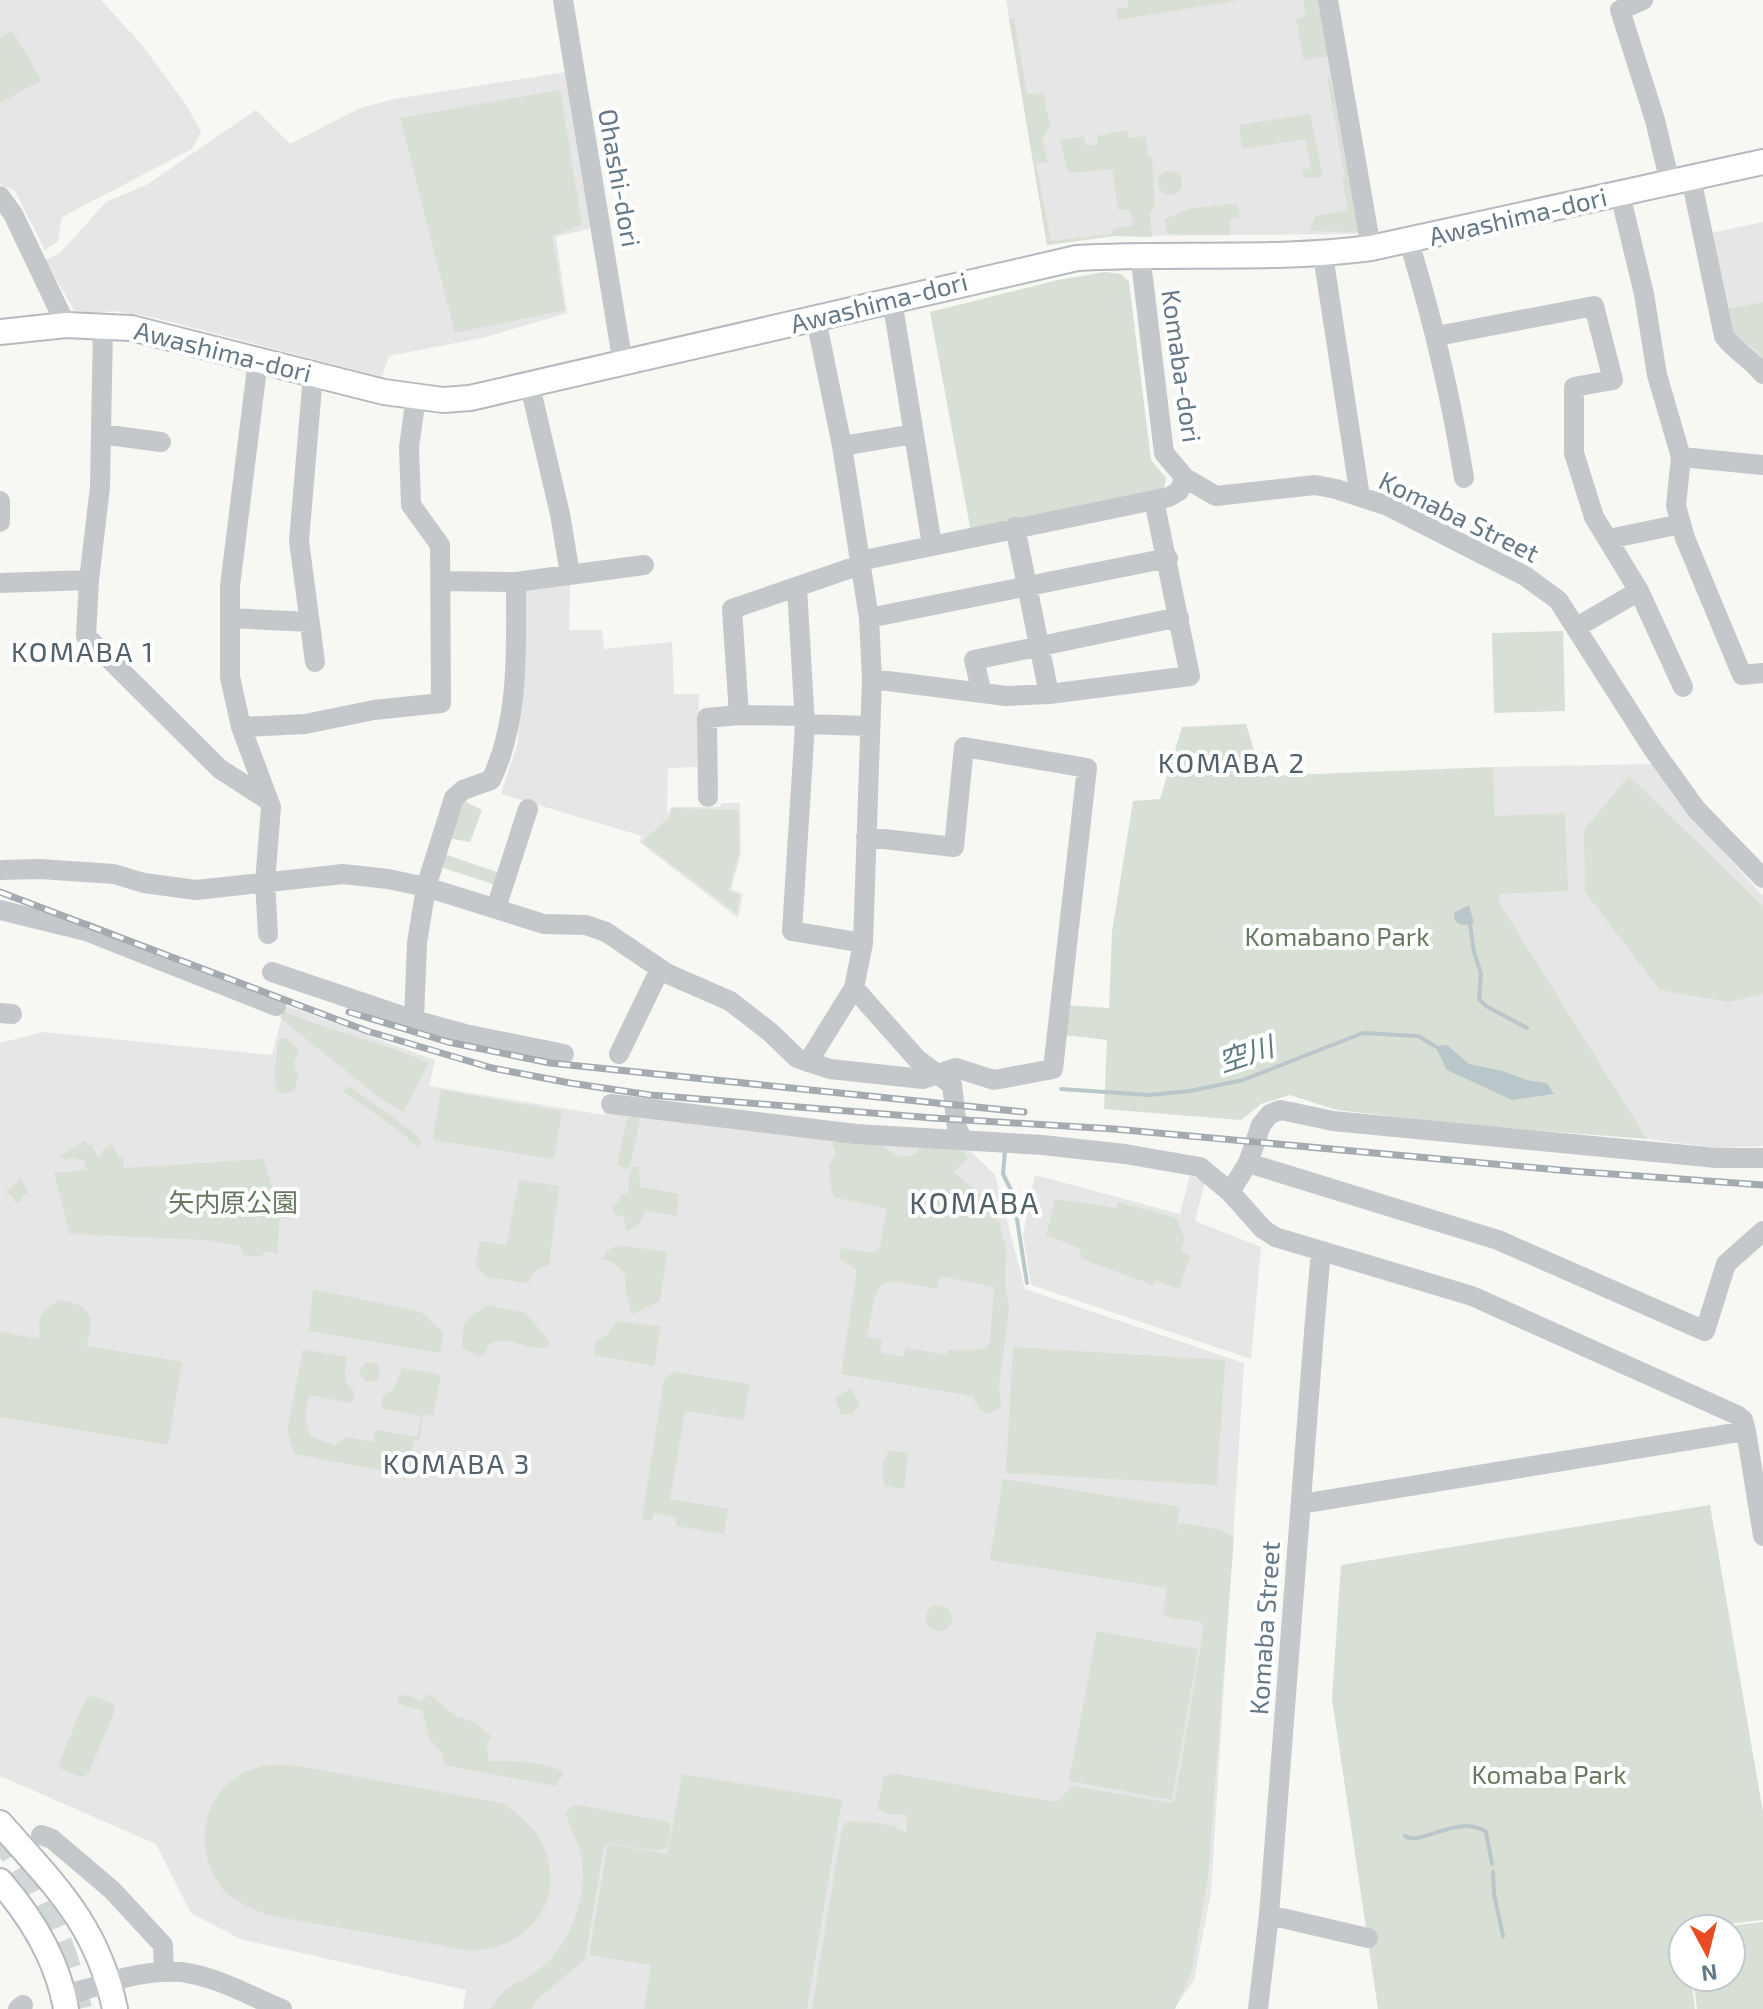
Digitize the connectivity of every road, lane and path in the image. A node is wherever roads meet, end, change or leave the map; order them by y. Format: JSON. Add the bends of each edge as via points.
{"nodes":[{"id":1,"x":563,"y":0,"type":"edge"},
{"id":2,"x":1328,"y":0,"type":"edge"},
{"id":3,"x":1643,"y":0,"type":"edge"},
{"id":4,"x":1763,"y":162,"type":"edge"},
{"id":5,"x":1681,"y":180,"type":"junction"},
{"id":6,"x":1620,"y":194,"type":"junction"},
{"id":7,"x":0,"y":196,"type":"edge"},
{"id":8,"x":1409,"y":242,"type":"junction"},
{"id":9,"x":1371,"y":248,"type":"junction"},
{"id":10,"x":1140,"y":254,"type":"junction"},
{"id":11,"x":1323,"y":255,"type":"junction"},
{"id":12,"x":892,"y":300,"type":"junction"},
{"id":13,"x":816,"y":319,"type":"junction"},
{"id":14,"x":66,"y":325,"type":"junction"},
{"id":15,"x":103,"y":325,"type":"junction"},
{"id":16,"x":0,"y":332,"type":"edge"},
{"id":17,"x":1437,"y":336,"type":"junction"},
{"id":18,"x":258,"y":360,"type":"junction"},
{"id":19,"x":623,"y":364,"type":"junction"},
{"id":20,"x":1763,"y":374,"type":"edge"},
{"id":21,"x":313,"y":375,"type":"junction"},
{"id":22,"x":530,"y":386,"type":"junction"},
{"id":23,"x":416,"y":397,"type":"junction"},
{"id":24,"x":101,"y":434,"type":"junction"},
{"id":25,"x":914,"y":434,"type":"junction"},
{"id":26,"x":161,"y":442,"type":"dead end"},
{"id":27,"x":842,"y":446,"type":"junction"},
{"id":28,"x":1681,"y":457,"type":"junction"},
{"id":29,"x":1763,"y":465,"type":"edge"},
{"id":30,"x":1185,"y":478,"type":"junction"},
{"id":31,"x":1464,"y":478,"type":"dead end"},
{"id":32,"x":1360,"y":497,"type":"junction"},
{"id":33,"x":1154,"y":500,"type":"junction"},
{"id":34,"x":0,"y":501,"type":"edge"},
{"id":35,"x":0,"y":522,"type":"edge"},
{"id":36,"x":1681,"y":524,"type":"junction"},
{"id":37,"x":1015,"y":527,"type":"junction"},
{"id":38,"x":1609,"y":539,"type":"junction"},
{"id":39,"x":932,"y":545,"type":"junction"},
{"id":40,"x":1168,"y":558,"type":"junction"},
{"id":41,"x":644,"y":565,"type":"dead end"},
{"id":42,"x":860,"y":565,"type":"junction"},
{"id":43,"x":570,"y":574,"type":"junction"},
{"id":44,"x":89,"y":580,"type":"junction"},
{"id":45,"x":441,"y":581,"type":"junction"},
{"id":46,"x":516,"y":582,"type":"junction"},
{"id":47,"x":0,"y":583,"type":"edge"},
{"id":48,"x":1026,"y":586,"type":"junction"},
{"id":49,"x":797,"y":588,"type":"junction"},
{"id":50,"x":1639,"y":591,"type":"junction"},
{"id":51,"x":1179,"y":617,"type":"junction"},
{"id":52,"x":231,"y":618,"type":"junction"},
{"id":53,"x":869,"y":618,"type":"junction"},
{"id":54,"x":309,"y":622,"type":"junction"},
{"id":55,"x":1577,"y":627,"type":"junction"},
{"id":56,"x":1041,"y":645,"type":"junction"},
{"id":57,"x":315,"y":662,"type":"dead end"},
{"id":58,"x":1763,"y":673,"type":"edge"},
{"id":59,"x":872,"y":679,"type":"junction"},
{"id":60,"x":1683,"y":687,"type":"dead end"},
{"id":61,"x":982,"y":693,"type":"junction"},
{"id":62,"x":1049,"y":694,"type":"junction"},
{"id":63,"x":739,"y":715,"type":"junction"},
{"id":64,"x":805,"y":720,"type":"junction"},
{"id":65,"x":869,"y":726,"type":"junction"},
{"id":66,"x":241,"y":727,"type":"junction"},
{"id":67,"x":708,"y":797,"type":"dead end"},
{"id":68,"x":268,"y":800,"type":"junction"},
{"id":69,"x":528,"y":809,"type":"dead end"},
{"id":70,"x":866,"y":837,"type":"junction"},
{"id":71,"x":0,"y":870,"type":"edge"},
{"id":72,"x":1763,"y":878,"type":"edge"},
{"id":73,"x":265,"y":883,"type":"junction"},
{"id":74,"x":426,"y":887,"type":"junction"},
{"id":75,"x":496,"y":908,"type":"junction"},
{"id":76,"x":0,"y":910,"type":"edge"},
{"id":77,"x":268,"y":934,"type":"dead end"},
{"id":78,"x":863,"y":943,"type":"junction"},
{"id":79,"x":660,"y":969,"type":"junction"},
{"id":80,"x":272,"y":972,"type":"dead end"},
{"id":81,"x":854,"y":988,"type":"junction"},
{"id":82,"x":276,"y":1006,"type":"dead end"},
{"id":83,"x":414,"y":1020,"type":"junction"},
{"id":84,"x":564,"y":1054,"type":"dead end"},
{"id":85,"x":619,"y":1054,"type":"dead end"},
{"id":86,"x":808,"y":1062,"type":"junction"},
{"id":87,"x":938,"y":1074,"type":"junction"},
{"id":88,"x":611,"y":1104,"type":"dead end"},
{"id":89,"x":962,"y":1139,"type":"junction"},
{"id":90,"x":1763,"y":1158,"type":"edge"},
{"id":91,"x":1248,"y":1163,"type":"junction"},
{"id":92,"x":1230,"y":1192,"type":"junction"},
{"id":93,"x":1763,"y":1231,"type":"edge"},
{"id":94,"x":1323,"y":1251,"type":"junction"},
{"id":95,"x":1746,"y":1431,"type":"junction"},
{"id":96,"x":1301,"y":1504,"type":"junction"},
{"id":97,"x":1763,"y":1536,"type":"edge"},
{"id":98,"x":0,"y":1823,"type":"edge"},
{"id":99,"x":41,"y":1835,"type":"dead end"},
{"id":100,"x":0,"y":1881,"type":"edge"},
{"id":101,"x":1269,"y":1915,"type":"junction"},
{"id":102,"x":1368,"y":1938,"type":"dead end"},
{"id":103,"x":164,"y":1972,"type":"junction"},
{"id":104,"x":109,"y":1982,"type":"junction"},
{"id":105,"x":65,"y":2003,"type":"edge"},
{"id":106,"x":115,"y":2009,"type":"edge"},
{"id":107,"x":282,"y":2009,"type":"edge"},
{"id":108,"x":1258,"y":2009,"type":"edge"}],
"edges":[{"from":1,"to":19,"type":"street","name":"Ohashi-dori"},
{"from":2,"to":9,"type":"street"},
{"from":3,"to":5,"type":"street","via":[[1620,10],[1655,120]]},
{"from":4,"to":5,"type":"main road","name":"Awashima-dori"},
{"from":5,"to":6,"type":"main road","name":"Awashima-dori"},
{"from":5,"to":20,"type":"street","via":[[1724,336]]},
{"from":6,"to":8,"type":"main road","name":"Awashima-dori"},
{"from":6,"to":28,"type":"street","via":[[1657,375]]},
{"from":7,"to":14,"type":"street"},
{"from":8,"to":9,"type":"main road","name":"Awashima-dori"},
{"from":8,"to":17,"type":"street"},
{"from":9,"to":11,"type":"main road","name":"Awashima-dori"},
{"from":10,"to":11,"type":"main road","name":"Awashima-dori"},
{"from":10,"to":12,"type":"main road","name":"Awashima-dori","via":[[1077,258]]},
{"from":10,"to":30,"type":"street","name":"Komaba-dori","via":[[1164,453]]},
{"from":11,"to":32,"type":"street"},
{"from":12,"to":13,"type":"main road","name":"Awashima-dori"},
{"from":12,"to":25,"type":"street"},
{"from":13,"to":19,"type":"main road","name":"Awashima-dori"},
{"from":13,"to":27,"type":"street"},
{"from":14,"to":15,"type":"main road","name":"Awashima-dori"},
{"from":14,"to":16,"type":"main road","name":"Awashima-dori"},
{"from":15,"to":18,"type":"main road","name":"Awashima-dori"},
{"from":15,"to":24,"type":"street"},
{"from":17,"to":31,"type":"street"},
{"from":17,"to":38,"type":"street","via":[[1594,306],[1613,380],[1574,387],[1574,453],[1594,517]]},
{"from":18,"to":21,"type":"main road","name":"Awashima-dori"},
{"from":18,"to":52,"type":"street","via":[[230,586]]},
{"from":19,"to":22,"type":"main road","name":"Awashima-dori"},
{"from":21,"to":23,"type":"main road","name":"Awashima-dori"},
{"from":21,"to":54,"type":"street","via":[[299,541]]},
{"from":22,"to":23,"type":"main road","name":"Awashima-dori","via":[[470,398]]},
{"from":22,"to":43,"type":"street"},
{"from":23,"to":45,"type":"street","via":[[409,447],[411,505],[440,545]]},
{"from":24,"to":26,"type":"street"},
{"from":24,"to":44,"type":"street"},
{"from":25,"to":27,"type":"street"},
{"from":25,"to":39,"type":"street"},
{"from":27,"to":42,"type":"street"},
{"from":28,"to":29,"type":"street"},
{"from":28,"to":36,"type":"street","via":[[1676,506]]},
{"from":30,"to":32,"type":"street","name":"Komaba Street","via":[[1216,496],[1315,485]]},
{"from":30,"to":33,"type":"street","via":[[1179,491]]},
{"from":32,"to":55,"type":"street","name":"Komaba Street","via":[[1430,526],[1525,576],[1558,600]]},
{"from":33,"to":37,"type":"street"},
{"from":33,"to":40,"type":"street"},
{"from":34,"to":35,"type":"street"},
{"from":36,"to":38,"type":"street"},
{"from":36,"to":58,"type":"street","via":[[1742,675]]},
{"from":37,"to":39,"type":"street"},
{"from":37,"to":48,"type":"street"},
{"from":38,"to":50,"type":"street"},
{"from":39,"to":42,"type":"street"},
{"from":40,"to":48,"type":"street"},
{"from":40,"to":51,"type":"street"},
{"from":41,"to":43,"type":"street"},
{"from":42,"to":49,"type":"street"},
{"from":42,"to":53,"type":"street"},
{"from":43,"to":46,"type":"street"},
{"from":44,"to":47,"type":"street"},
{"from":44,"to":68,"type":"street","via":[[86,636],[93,645],[220,769]]},
{"from":45,"to":46,"type":"street"},
{"from":45,"to":66,"type":"street","via":[[441,703],[305,724]]},
{"from":46,"to":74,"type":"street","via":[[508,735],[491,780],[454,798]]},
{"from":48,"to":53,"type":"street"},
{"from":48,"to":56,"type":"street"},
{"from":49,"to":63,"type":"street","via":[[732,609]]},
{"from":49,"to":64,"type":"street"},
{"from":50,"to":55,"type":"street"},
{"from":50,"to":60,"type":"street"},
{"from":51,"to":56,"type":"street"},
{"from":51,"to":62,"type":"street","via":[[1190,676]]},
{"from":52,"to":54,"type":"street"},
{"from":52,"to":66,"type":"street","via":[[230,677]]},
{"from":53,"to":59,"type":"street"},
{"from":54,"to":57,"type":"street"},
{"from":55,"to":72,"type":"street","name":"Komaba Street","via":[[1696,809]]},
{"from":56,"to":61,"type":"street","via":[[974,660]]},
{"from":56,"to":62,"type":"street"},
{"from":59,"to":61,"type":"street"},
{"from":59,"to":65,"type":"street"},
{"from":61,"to":62,"type":"street"},
{"from":63,"to":64,"type":"street"},
{"from":63,"to":67,"type":"street","via":[[707,718]]},
{"from":64,"to":65,"type":"street"},
{"from":64,"to":78,"type":"street","via":[[792,931]]},
{"from":65,"to":70,"type":"street"},
{"from":66,"to":68,"type":"street"},
{"from":68,"to":73,"type":"street"},
{"from":69,"to":75,"type":"street"},
{"from":70,"to":78,"type":"street"},
{"from":70,"to":87,"type":"street","via":[[954,847],[964,747],[1087,768],[1053,1069],[994,1080],[956,1068]]},
{"from":71,"to":73,"type":"street","via":[[102,872],[196,890]]},
{"from":73,"to":74,"type":"street","via":[[343,874]]},
{"from":73,"to":77,"type":"street"},
{"from":74,"to":75,"type":"street"},
{"from":74,"to":83,"type":"street"},
{"from":75,"to":79,"type":"street","via":[[544,924],[586,925],[606,932]]},
{"from":76,"to":82,"type":"street","via":[[86,931]]},
{"from":78,"to":81,"type":"street"},
{"from":79,"to":85,"type":"street"},
{"from":79,"to":86,"type":"street","via":[[730,1001]]},
{"from":80,"to":83,"type":"street"},
{"from":81,"to":86,"type":"street"},
{"from":81,"to":87,"type":"street","via":[[917,1059]]},
{"from":83,"to":84,"type":"street"},
{"from":86,"to":87,"type":"street","via":[[923,1079]]},
{"from":87,"to":89,"type":"street","via":[[952,1085]]},
{"from":88,"to":89,"type":"street","via":[[856,1134]]},
{"from":89,"to":92,"type":"street","via":[[1125,1154],[1200,1167]]},
{"from":90,"to":91,"type":"street","via":[[1333,1121],[1281,1110],[1261,1125]]},
{"from":91,"to":92,"type":"street"},
{"from":91,"to":93,"type":"street","via":[[1498,1240],[1705,1331],[1726,1264]]},
{"from":92,"to":94,"type":"street","via":[[1275,1237]]},
{"from":94,"to":95,"type":"street","via":[[1472,1296],[1737,1415]]},
{"from":94,"to":96,"type":"street","name":"Komaba Street"},
{"from":95,"to":96,"type":"street"},
{"from":95,"to":97,"type":"street"},
{"from":96,"to":101,"type":"street","name":"Komaba Street"},
{"from":98,"to":104,"type":"main road","via":[[79,1916]]},
{"from":99,"to":103,"type":"street","via":[[112,1890],[163,1945]]},
{"from":100,"to":105,"type":"main road","via":[[42,1939]]},
{"from":101,"to":102,"type":"street"},
{"from":101,"to":108,"type":"street","name":"Komaba Street"},
{"from":103,"to":104,"type":"street"},
{"from":103,"to":107,"type":"street","via":[[201,1976]]},
{"from":104,"to":105,"type":"street"},
{"from":104,"to":106,"type":"main road"}]}
